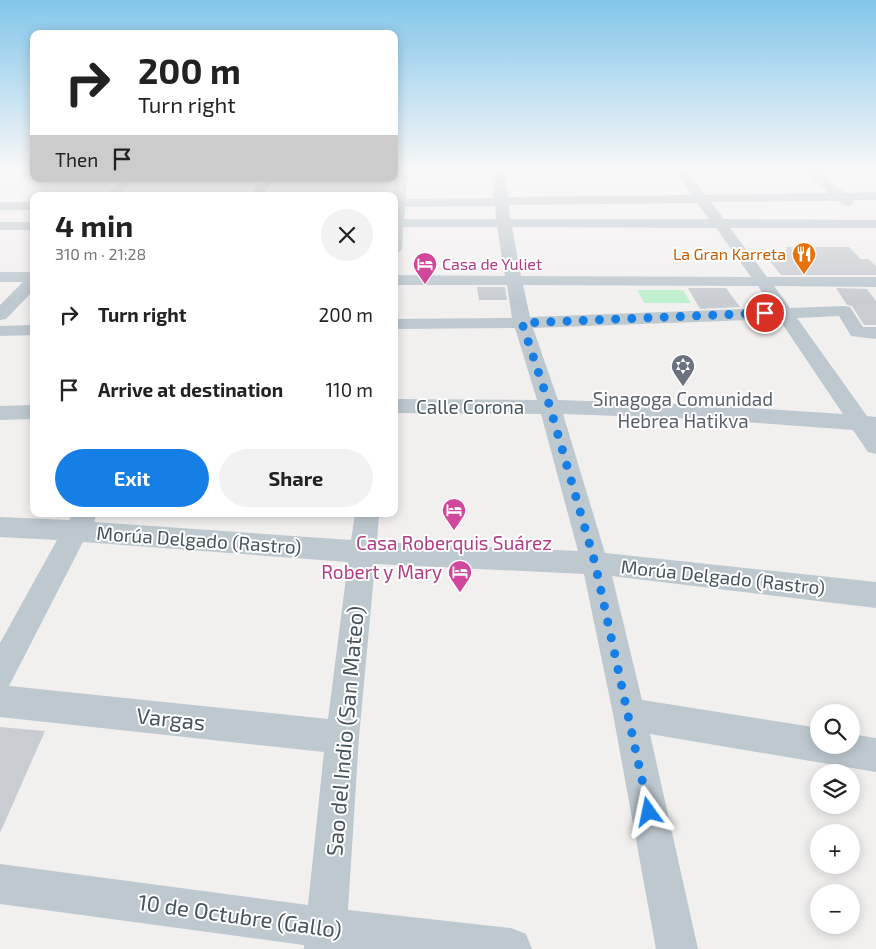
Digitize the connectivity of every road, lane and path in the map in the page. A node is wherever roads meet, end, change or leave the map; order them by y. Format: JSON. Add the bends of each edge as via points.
{"nodes":[{"id":1,"x":481,"y":214,"type":"edge"},
{"id":2,"x":503,"y":214,"type":"edge"},
{"id":3,"x":552,"y":214,"type":"edge"},
{"id":4,"x":713,"y":214,"type":"edge"},
{"id":5,"x":864,"y":214,"type":"edge"},
{"id":6,"x":719,"y":222,"type":"junction"},
{"id":7,"x":398,"y":223,"type":"edge"},
{"id":8,"x":876,"y":224,"type":"edge"},
{"id":9,"x":0,"y":226,"type":"edge"},
{"id":10,"x":30,"y":226,"type":"edge"},
{"id":11,"x":0,"y":277,"type":"edge"},
{"id":12,"x":30,"y":278,"type":"edge"},
{"id":13,"x":398,"y":280,"type":"edge"},
{"id":14,"x":514,"y":280,"type":"junction"},
{"id":15,"x":30,"y":282,"type":"edge"},
{"id":16,"x":763,"y":282,"type":"junction"},
{"id":17,"x":873,"y":285,"type":"edge"},
{"id":18,"x":784,"y":313,"type":"junction"},
{"id":19,"x":0,"y":315,"type":"edge"},
{"id":20,"x":522,"y":323,"type":"junction"},
{"id":21,"x":398,"y":324,"type":"edge"},
{"id":22,"x":30,"y":330,"type":"edge"},
{"id":23,"x":0,"y":331,"type":"edge"},
{"id":24,"x":876,"y":334,"type":"edge"},
{"id":25,"x":398,"y":406,"type":"edge"},
{"id":26,"x":550,"y":407,"type":"junction"},
{"id":27,"x":30,"y":412,"type":"edge"},
{"id":28,"x":0,"y":413,"type":"edge"},
{"id":29,"x":869,"y":424,"type":"edge"},
{"id":30,"x":876,"y":446,"type":"edge"},
{"id":31,"x":367,"y":517,"type":"edge"},
{"id":32,"x":81,"y":522,"type":"edge"},
{"id":33,"x":0,"y":527,"type":"edge"},
{"id":34,"x":362,"y":552,"type":"junction"},
{"id":35,"x":595,"y":563,"type":"junction"},
{"id":36,"x":876,"y":595,"type":"edge"},
{"id":37,"x":0,"y":674,"type":"edge"},
{"id":38,"x":0,"y":701,"type":"edge"},
{"id":39,"x":629,"y":714,"type":"junction"},
{"id":40,"x":342,"y":737,"type":"junction"},
{"id":41,"x":876,"y":754,"type":"edge"},
{"id":42,"x":0,"y":884,"type":"edge"},
{"id":43,"x":326,"y":939,"type":"edge"},
{"id":44,"x":511,"y":949,"type":"edge"},
{"id":45,"x":677,"y":949,"type":"edge"}],
"edges":[{"from":1,"to":7,"type":"street"},
{"from":2,"to":14,"type":"street"},
{"from":3,"to":6,"type":"street"},
{"from":4,"to":6,"type":"street"},
{"from":5,"to":8,"type":"street"},
{"from":6,"to":8,"type":"street"},
{"from":6,"to":16,"type":"street"},
{"from":9,"to":10,"type":"street"},
{"from":11,"to":12,"type":"street"},
{"from":13,"to":14,"type":"street"},
{"from":14,"to":16,"type":"street"},
{"from":14,"to":20,"type":"street"},
{"from":15,"to":19,"type":"street"},
{"from":16,"to":17,"type":"street"},
{"from":16,"to":18,"type":"street"},
{"from":18,"to":20,"type":"street"},
{"from":18,"to":24,"type":"street","via":[[844,311],[857,332]]},
{"from":18,"to":29,"type":"street"},
{"from":20,"to":21,"type":"street"},
{"from":20,"to":26,"type":"street"},
{"from":22,"to":23,"type":"street"},
{"from":25,"to":26,"type":"street","name":"Calle Corona"},
{"from":26,"to":29,"type":"street","name":"Calle Corona","via":[[704,412]]},
{"from":26,"to":35,"type":"street"},
{"from":27,"to":28,"type":"street"},
{"from":29,"to":30,"type":"street"},
{"from":31,"to":34,"type":"street","name":"Sao del Indio (San Mateo)"},
{"from":32,"to":33,"type":"street","name":"Morúa Delgado (Rastro)"},
{"from":32,"to":34,"type":"street","name":"Morúa Delgado (Rastro)"},
{"from":32,"to":37,"type":"street"},
{"from":34,"to":35,"type":"street","name":"Morúa Delgado (Rastro)"},
{"from":34,"to":40,"type":"street","name":"Sao del Indio (San Mateo)"},
{"from":35,"to":36,"type":"street","name":"Morúa Delgado (Rastro)"},
{"from":35,"to":39,"type":"street"},
{"from":38,"to":40,"type":"street","name":"Vargas"},
{"from":39,"to":41,"type":"street"},
{"from":39,"to":45,"type":"street"},
{"from":40,"to":43,"type":"street","name":"Sao del Indio (San Mateo)"},
{"from":42,"to":43,"type":"street","name":"10 de Octubre (Gallo)"},
{"from":43,"to":44,"type":"street","name":"10 de Octubre (Gallo)"}]}
